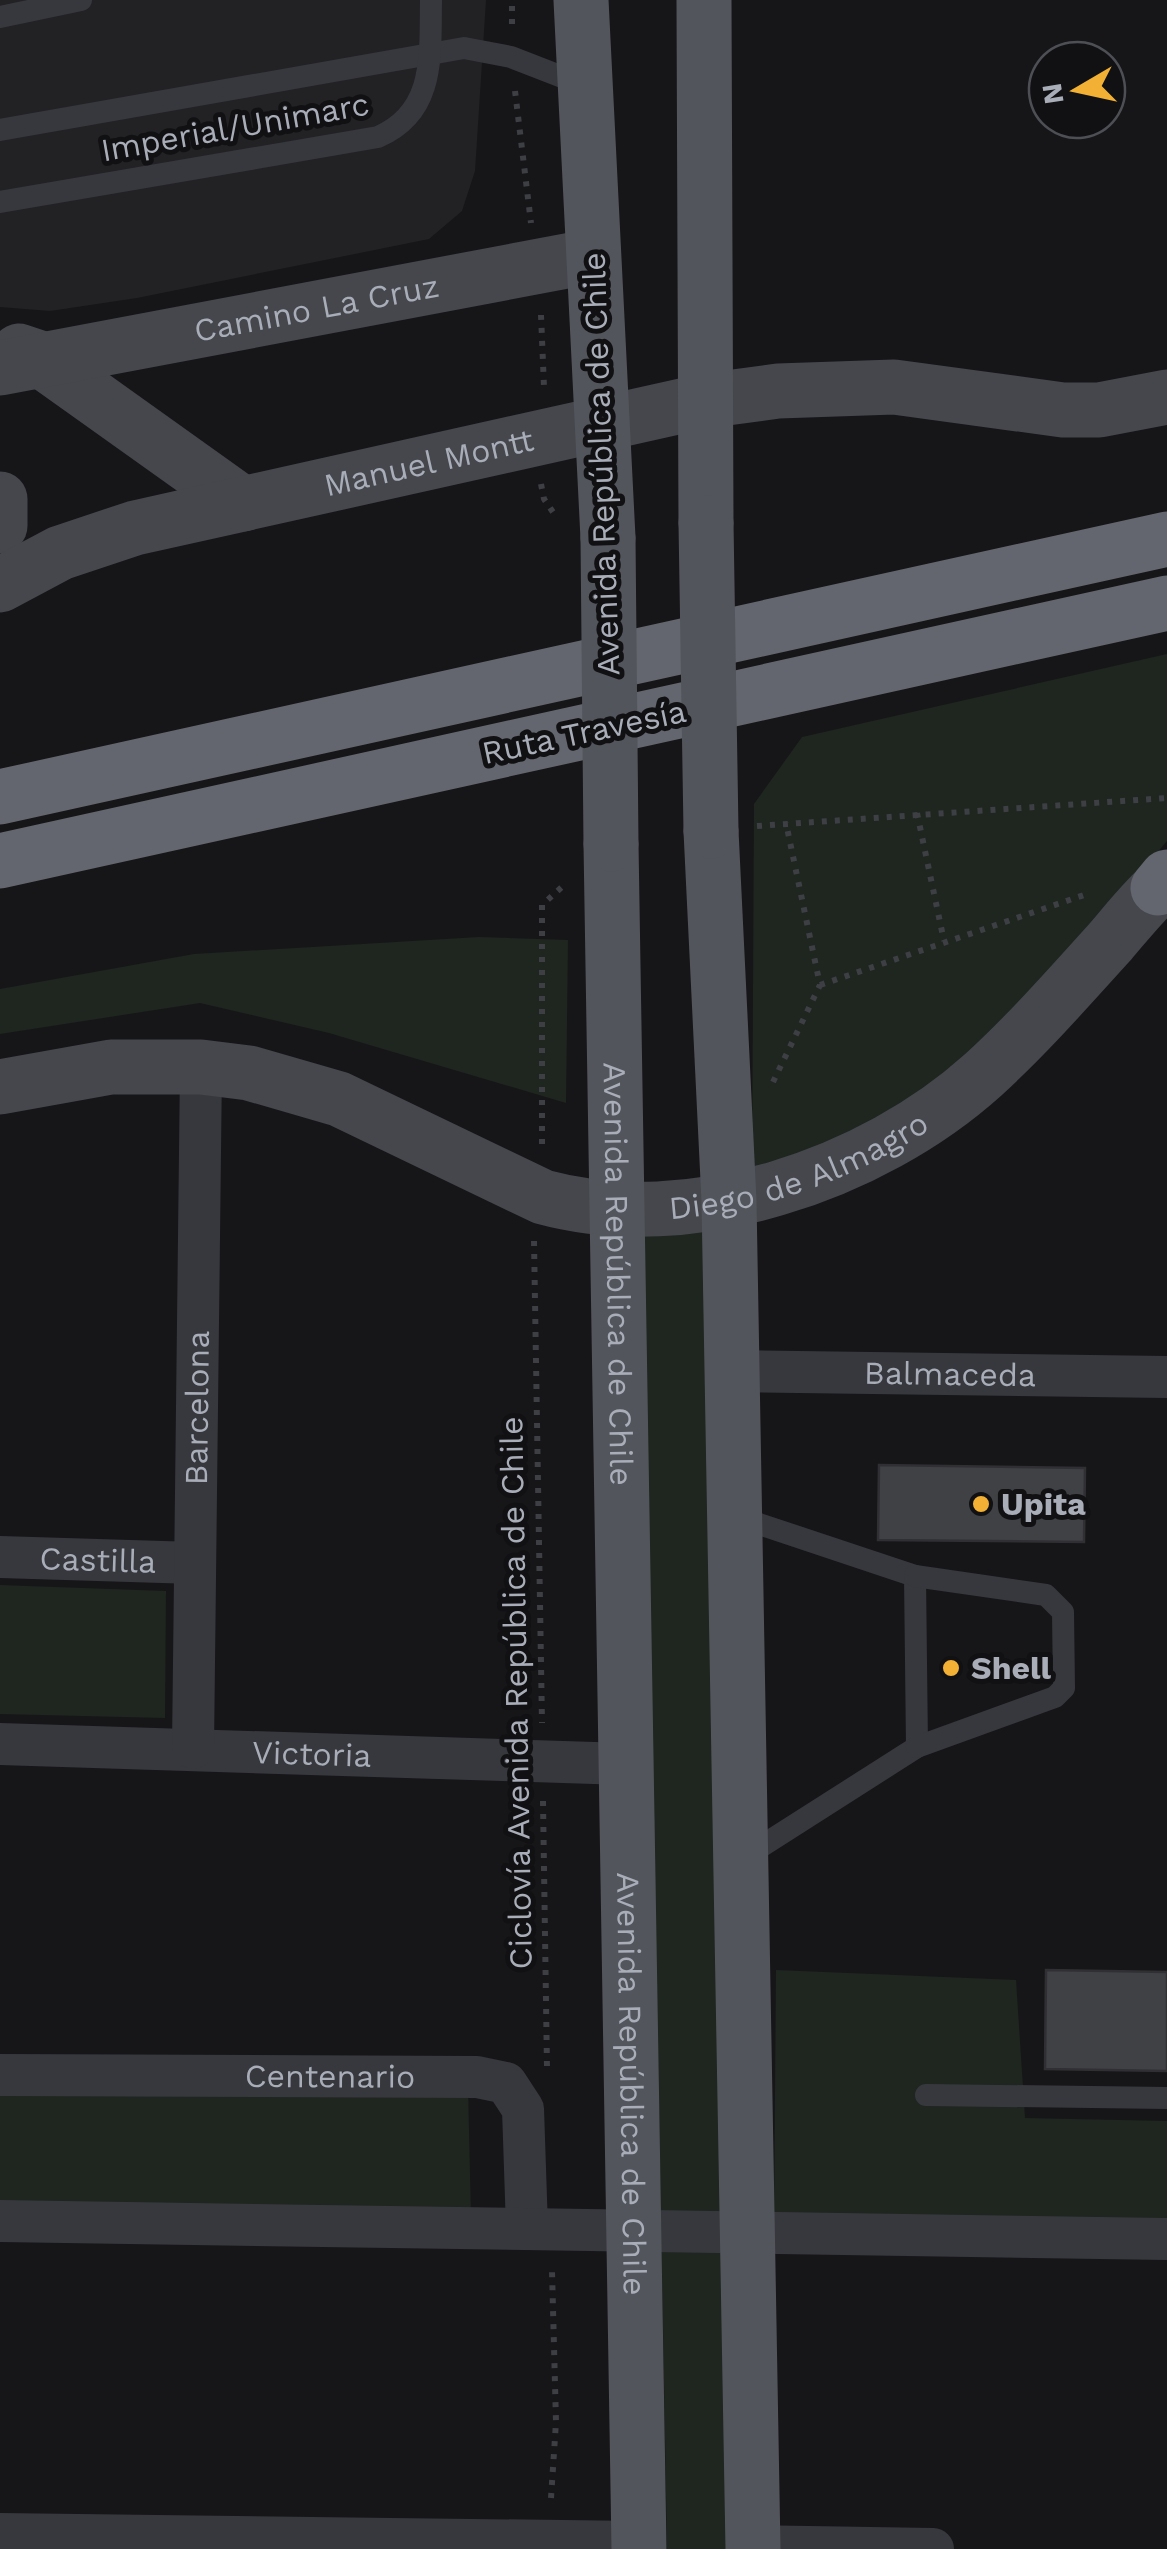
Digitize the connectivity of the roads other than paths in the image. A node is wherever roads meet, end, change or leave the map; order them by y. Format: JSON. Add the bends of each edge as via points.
{"nodes":[{"id":1,"x":81,"y":0,"type":"edge"},
{"id":2,"x":431,"y":0,"type":"edge"},
{"id":3,"x":581,"y":0,"type":"edge"},
{"id":4,"x":704,"y":0,"type":"edge"},
{"id":5,"x":0,"y":16,"type":"edge"},
{"id":6,"x":430,"y":55,"type":"junction"},
{"id":7,"x":583,"y":85,"type":"junction"},
{"id":8,"x":0,"y":130,"type":"edge"},
{"id":9,"x":0,"y":202,"type":"edge"},
{"id":10,"x":594,"y":256,"type":"junction"},
{"id":11,"x":12,"y":356,"type":"edge"},
{"id":12,"x":1167,"y":397,"type":"edge"},
{"id":13,"x":704,"y":401,"type":"junction"},
{"id":14,"x":604,"y":426,"type":"junction"},
{"id":15,"x":0,"y":498,"type":"edge"},
{"id":16,"x":243,"y":504,"type":"junction"},
{"id":17,"x":0,"y":526,"type":"edge"},
{"id":18,"x":1167,"y":539,"type":"edge"},
{"id":19,"x":0,"y":584,"type":"edge"},
{"id":20,"x":1167,"y":603,"type":"edge"},
{"id":21,"x":0,"y":796,"type":"edge"},
{"id":22,"x":0,"y":861,"type":"edge"},
{"id":23,"x":1164,"y":882,"type":"edge"},
{"id":24,"x":201,"y":1066,"type":"junction"},
{"id":25,"x":0,"y":1087,"type":"edge"},
{"id":26,"x":729,"y":1201,"type":"junction"},
{"id":27,"x":618,"y":1211,"type":"junction"},
{"id":28,"x":732,"y":1371,"type":"junction"},
{"id":29,"x":1167,"y":1377,"type":"edge"},
{"id":30,"x":734,"y":1516,"type":"junction"},
{"id":31,"x":0,"y":1557,"type":"edge"},
{"id":32,"x":196,"y":1563,"type":"junction"},
{"id":33,"x":915,"y":1576,"type":"junction"},
{"id":34,"x":0,"y":1744,"type":"edge"},
{"id":35,"x":918,"y":1746,"type":"junction"},
{"id":36,"x":193,"y":1748,"type":"junction"},
{"id":37,"x":626,"y":1764,"type":"junction"},
{"id":38,"x":740,"y":1860,"type":"junction"},
{"id":39,"x":0,"y":2075,"type":"edge"},
{"id":40,"x":926,"y":2095,"type":"dead end"},
{"id":41,"x":1167,"y":2098,"type":"edge"},
{"id":42,"x":0,"y":2222,"type":"edge"},
{"id":43,"x":539,"y":2228,"type":"junction"},
{"id":44,"x":633,"y":2229,"type":"junction"},
{"id":45,"x":747,"y":2232,"type":"junction"},
{"id":46,"x":1167,"y":2240,"type":"edge"},
{"id":47,"x":0,"y":2534,"type":"edge"},
{"id":48,"x":638,"y":2546,"type":"edge"},
{"id":49,"x":754,"y":2548,"type":"edge"},
{"id":50,"x":934,"y":2549,"type":"edge"}],
"edges":[{"from":1,"to":5,"type":"lane"},
{"from":2,"to":6,"type":"lane","name":"Imperial/Unimarc"},
{"from":3,"to":7,"type":"main road","name":"Avenida República de Chile"},
{"from":4,"to":13,"type":"main road"},
{"from":6,"to":7,"type":"lane","name":"Imperial/Unimarc","via":[[488,50]]},
{"from":6,"to":8,"type":"lane","name":"Imperial/Unimarc"},
{"from":6,"to":9,"type":"lane","name":"Imperial/Unimarc","via":[[418,106],[402,127],[378,137]]},
{"from":7,"to":10,"type":"main road","name":"Avenida República de Chile"},
{"from":10,"to":11,"type":"main road","name":"Camino La Cruz"},
{"from":10,"to":14,"type":"main road","name":"Avenida República de Chile"},
{"from":11,"to":16,"type":"main road"},
{"from":12,"to":13,"type":"main road","name":"Manuel Montt","via":[[1063,410],[857,386]]},
{"from":13,"to":14,"type":"main road","name":"Manuel Montt"},
{"from":13,"to":26,"type":"main road","bridge":true,"via":[[711,831]]},
{"from":14,"to":16,"type":"main road","name":"Manuel Montt"},
{"from":14,"to":27,"type":"main road","name":"Avenida República de Chile","bridge":true},
{"from":15,"to":17,"type":"main road"},
{"from":16,"to":19,"type":"main road","name":"Manuel Montt","via":[[97,538]]},
{"from":18,"to":21,"type":"highway","name":"Ruta Travesía"},
{"from":20,"to":22,"type":"highway","name":"Ruta Travesía"},
{"from":23,"to":26,"type":"main road","name":"Diego de Almagro","via":[[1022,1037],[936,1111],[821,1172]]},
{"from":24,"to":25,"type":"main road","name":"Diego de Almagro","via":[[111,1066]]},
{"from":24,"to":27,"type":"main road","name":"Diego de Almagro","via":[[310,1088],[535,1191]]},
{"from":24,"to":32,"type":"street","name":"Barcelona"},
{"from":26,"to":27,"type":"main road","name":"Diego de Almagro"},
{"from":26,"to":28,"type":"main road"},
{"from":27,"to":37,"type":"main road","name":"Avenida República de Chile"},
{"from":28,"to":29,"type":"street","name":"Balmaceda"},
{"from":28,"to":30,"type":"main road"},
{"from":30,"to":33,"type":"lane"},
{"from":30,"to":38,"type":"main road"},
{"from":31,"to":32,"type":"street","name":"Castilla"},
{"from":32,"to":36,"type":"street","name":"Barcelona"},
{"from":33,"to":35,"type":"lane"},
{"from":33,"to":35,"type":"lane","via":[[1046,1595],[1062,1612],[1064,1669],[1064,1688],[1055,1697]]},
{"from":34,"to":36,"type":"street","name":"Victoria"},
{"from":35,"to":38,"type":"lane"},
{"from":36,"to":37,"type":"street","name":"Victoria"},
{"from":37,"to":44,"type":"main road","name":"Avenida República de Chile"},
{"from":38,"to":45,"type":"main road"},
{"from":39,"to":43,"type":"street","name":"Centenario","via":[[477,2077],[506,2083],[524,2109]]},
{"from":40,"to":41,"type":"lane"},
{"from":42,"to":43,"type":"street"},
{"from":43,"to":44,"type":"street"},
{"from":44,"to":45,"type":"street"},
{"from":44,"to":48,"type":"main road","name":"Avenida República de Chile"},
{"from":45,"to":46,"type":"street"},
{"from":45,"to":49,"type":"main road"},
{"from":47,"to":48,"type":"street"},
{"from":49,"to":50,"type":"street"}]}
